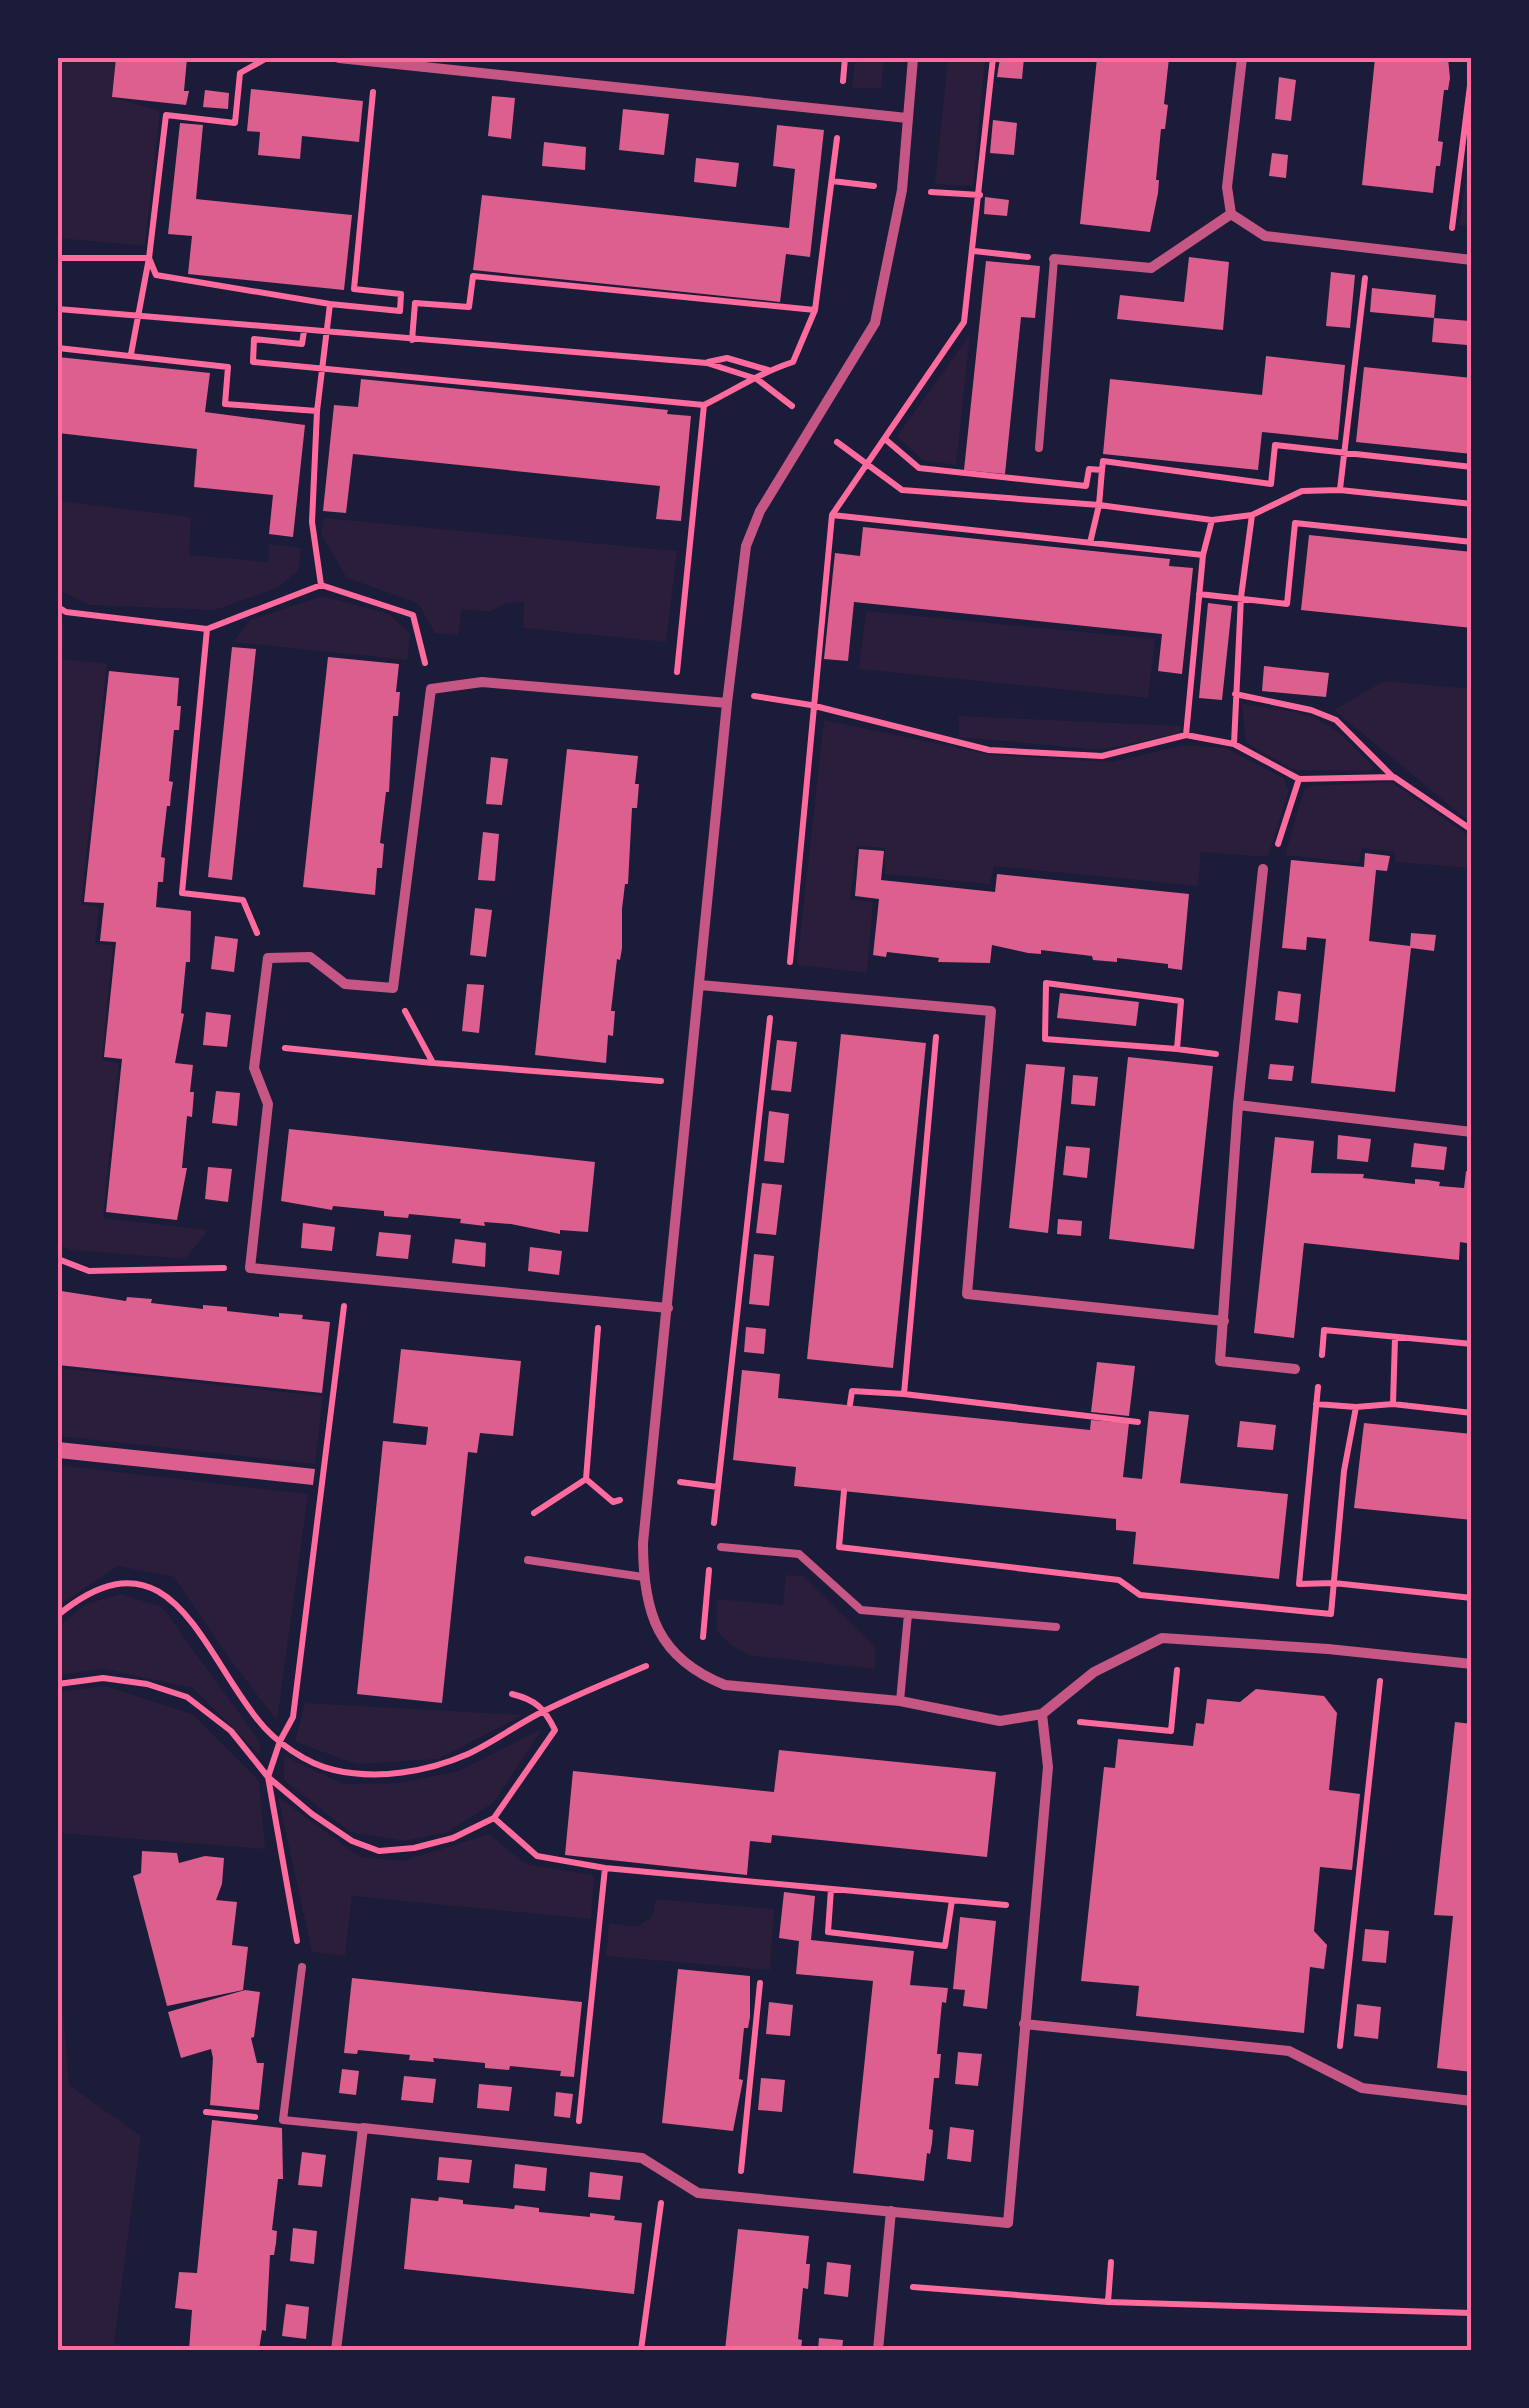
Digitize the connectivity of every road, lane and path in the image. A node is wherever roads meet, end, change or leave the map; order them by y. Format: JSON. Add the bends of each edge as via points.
{"nodes":[{"id":1,"x":267,"y":58,"type":"edge"},
{"id":2,"x":339,"y":58,"type":"edge"},
{"id":3,"x":845,"y":58,"type":"edge"},
{"id":4,"x":913,"y":58,"type":"edge"},
{"id":5,"x":994,"y":58,"type":"edge"},
{"id":6,"x":1242,"y":58,"type":"edge"},
{"id":7,"x":376,"y":61,"type":"junction"},
{"id":8,"x":1472,"y":70,"type":"edge"},
{"id":9,"x":840,"y":110,"type":"junction"},
{"id":10,"x":906,"y":118,"type":"junction"},
{"id":11,"x":1231,"y":214,"type":"junction"},
{"id":12,"x":1369,"y":247,"type":"junction"},
{"id":13,"x":974,"y":251,"type":"junction"},
{"id":14,"x":58,"y":258,"type":"edge"},
{"id":15,"x":149,"y":258,"type":"junction"},
{"id":16,"x":1449,"y":258,"type":"junction"},
{"id":17,"x":1054,"y":259,"type":"junction"},
{"id":18,"x":1472,"y":260,"type":"edge"},
{"id":19,"x":330,"y":304,"type":"junction"},
{"id":20,"x":58,"y":308,"type":"edge"},
{"id":21,"x":815,"y":310,"type":"junction"},
{"id":22,"x":139,"y":316,"type":"junction"},
{"id":23,"x":304,"y":330,"type":"junction"},
{"id":24,"x":326,"y":332,"type":"junction"},
{"id":25,"x":412,"y":340,"type":"junction"},
{"id":26,"x":58,"y":348,"type":"edge"},
{"id":27,"x":131,"y":354,"type":"junction"},
{"id":28,"x":707,"y":362,"type":"junction"},
{"id":29,"x":321,"y":367,"type":"junction"},
{"id":30,"x":768,"y":370,"type":"junction"},
{"id":31,"x":757,"y":379,"type":"junction"},
{"id":32,"x":704,"y":404,"type":"junction"},
{"id":33,"x":317,"y":411,"type":"junction"},
{"id":34,"x":815,"y":424,"type":"junction"},
{"id":35,"x":886,"y":438,"type":"junction"},
{"id":36,"x":1038,"y":448,"type":"dead end"},
{"id":37,"x":1344,"y":454,"type":"junction"},
{"id":38,"x":864,"y":465,"type":"junction"},
{"id":39,"x":1472,"y":467,"type":"edge"},
{"id":40,"x":1102,"y":470,"type":"junction"},
{"id":41,"x":1340,"y":490,"type":"junction"},
{"id":42,"x":1472,"y":504,"type":"edge"},
{"id":43,"x":1099,"y":505,"type":"junction"},
{"id":44,"x":832,"y":515,"type":"junction"},
{"id":45,"x":1252,"y":515,"type":"junction"},
{"id":46,"x":1212,"y":520,"type":"junction"},
{"id":47,"x":1472,"y":542,"type":"edge"},
{"id":48,"x":1090,"y":543,"type":"junction"},
{"id":49,"x":1203,"y":555,"type":"junction"},
{"id":50,"x":320,"y":585,"type":"junction"},
{"id":51,"x":1199,"y":594,"type":"junction"},
{"id":52,"x":1241,"y":598,"type":"junction"},
{"id":53,"x":58,"y":607,"type":"edge"},
{"id":54,"x":207,"y":629,"type":"junction"},
{"id":55,"x":431,"y":688,"type":"junction"},
{"id":56,"x":1235,"y":694,"type":"junction"},
{"id":57,"x":674,"y":698,"type":"junction"},
{"id":58,"x":728,"y":698,"type":"junction"},
{"id":59,"x":812,"y":705,"type":"junction"},
{"id":60,"x":1186,"y":735,"type":"junction"},
{"id":61,"x":1234,"y":744,"type":"junction"},
{"id":62,"x":1394,"y":778,"type":"junction"},
{"id":63,"x":1299,"y":779,"type":"junction"},
{"id":64,"x":1472,"y":830,"type":"edge"},
{"id":65,"x":1262,"y":869,"type":"joint"},
{"id":66,"x":268,"y":958,"type":"junction"},
{"id":67,"x":700,"y":986,"type":"junction"},
{"id":68,"x":393,"y":988,"type":"junction"},
{"id":69,"x":772,"y":992,"type":"junction"},
{"id":70,"x":787,"y":993,"type":"junction"},
{"id":71,"x":1044,"y":1000,"type":"joint"},
{"id":72,"x":939,"y":1006,"type":"junction"},
{"id":73,"x":260,"y":1030,"type":"junction"},
{"id":74,"x":433,"y":1063,"type":"junction"},
{"id":75,"x":690,"y":1083,"type":"junction"},
{"id":76,"x":1238,"y":1105,"type":"junction"},
{"id":77,"x":1472,"y":1132,"type":"edge"},
{"id":78,"x":58,"y":1259,"type":"edge"},
{"id":79,"x":250,"y":1268,"type":"junction"},
{"id":80,"x":348,"y":1278,"type":"junction"},
{"id":81,"x":600,"y":1302,"type":"junction"},
{"id":82,"x":668,"y":1308,"type":"junction"},
{"id":83,"x":1224,"y":1322,"type":"junction"},
{"id":84,"x":1395,"y":1338,"type":"junction"},
{"id":85,"x":1472,"y":1344,"type":"edge"},
{"id":86,"x":1321,"y":1359,"type":"dead end"},
{"id":87,"x":1295,"y":1369,"type":"dead end"},
{"id":88,"x":1320,"y":1374,"type":"dead end"},
{"id":89,"x":904,"y":1394,"type":"junction"},
{"id":90,"x":850,"y":1404,"type":"dead end"},
{"id":91,"x":1316,"y":1404,"type":"junction"},
{"id":92,"x":1392,"y":1404,"type":"junction"},
{"id":93,"x":1356,"y":1408,"type":"junction"},
{"id":94,"x":1472,"y":1413,"type":"edge"},
{"id":95,"x":1138,"y":1422,"type":"dead end"},
{"id":96,"x":844,"y":1490,"type":"dead end"},
{"id":97,"x":534,"y":1513,"type":"dead end"},
{"id":98,"x":713,"y":1532,"type":"dead end"},
{"id":99,"x":722,"y":1547,"type":"dead end"},
{"id":100,"x":528,"y":1560,"type":"dead end"},
{"id":101,"x":710,"y":1565,"type":"dead end"},
{"id":102,"x":643,"y":1576,"type":"junction"},
{"id":103,"x":1334,"y":1583,"type":"junction"},
{"id":104,"x":1472,"y":1598,"type":"edge"},
{"id":105,"x":908,"y":1614,"type":"junction"},
{"id":106,"x":1331,"y":1614,"type":"junction"},
{"id":107,"x":58,"y":1615,"type":"edge"},
{"id":108,"x":1056,"y":1627,"type":"dead end"},
{"id":109,"x":1181,"y":1639,"type":"junction"},
{"id":110,"x":1328,"y":1649,"type":"junction"},
{"id":111,"x":673,"y":1654,"type":"junction"},
{"id":112,"x":1381,"y":1654,"type":"junction"},
{"id":113,"x":1472,"y":1664,"type":"edge"},
{"id":114,"x":700,"y":1675,"type":"junction"},
{"id":115,"x":58,"y":1684,"type":"edge"},
{"id":116,"x":512,"y":1694,"type":"dead end"},
{"id":117,"x":900,"y":1702,"type":"junction"},
{"id":118,"x":545,"y":1710,"type":"junction"},
{"id":119,"x":1043,"y":1716,"type":"junction"},
{"id":120,"x":280,"y":1741,"type":"junction"},
{"id":121,"x":268,"y":1778,"type":"junction"},
{"id":122,"x":494,"y":1818,"type":"junction"},
{"id":123,"x":604,"y":1868,"type":"junction"},
{"id":124,"x":831,"y":1889,"type":"junction"},
{"id":125,"x":952,"y":1900,"type":"junction"},
{"id":126,"x":1034,"y":1908,"type":"junction"},
{"id":127,"x":302,"y":1967,"type":"joint"},
{"id":128,"x":760,"y":1983,"type":"dead end"},
{"id":129,"x":1024,"y":2024,"type":"junction"},
{"id":130,"x":1337,"y":2076,"type":"junction"},
{"id":131,"x":1472,"y":2101,"type":"edge"},
{"id":132,"x":206,"y":2112,"type":"dead end"},
{"id":133,"x":284,"y":2120,"type":"junction"},
{"id":134,"x":362,"y":2128,"type":"junction"},
{"id":135,"x":576,"y":2151,"type":"junction"},
{"id":136,"x":665,"y":2170,"type":"junction"},
{"id":137,"x":738,"y":2197,"type":"junction"},
{"id":138,"x":891,"y":2211,"type":"junction"},
{"id":139,"x":1112,"y":2262,"type":"dead end"},
{"id":140,"x":885,"y":2285,"type":"junction"},
{"id":141,"x":1108,"y":2302,"type":"junction"},
{"id":142,"x":1472,"y":2313,"type":"edge"},
{"id":143,"x":336,"y":2350,"type":"edge"},
{"id":144,"x":642,"y":2350,"type":"edge"},
{"id":145,"x":878,"y":2350,"type":"edge"}],
"edges":[{"from":1,"to":15,"type":"path","via":[[240,72],[235,123],[166,114]]},
{"from":2,"to":7,"type":"street"},
{"from":3,"to":9,"type":"path"},
{"from":4,"to":10,"type":"street"},
{"from":5,"to":13,"type":"path"},
{"from":6,"to":11,"type":"street","via":[[1227,187]]},
{"from":7,"to":9,"type":"street"},
{"from":7,"to":19,"type":"path","via":[[354,289],[401,294],[400,311]]},
{"from":8,"to":16,"type":"path"},
{"from":9,"to":10,"type":"street"},
{"from":9,"to":21,"type":"path"},
{"from":10,"to":34,"type":"street","via":[[902,190],[874,323]]},
{"from":11,"to":12,"type":"street","via":[[1265,236]]},
{"from":11,"to":17,"type":"street","via":[[1150,268]]},
{"from":12,"to":16,"type":"street"},
{"from":12,"to":37,"type":"path"},
{"from":13,"to":17,"type":"path"},
{"from":13,"to":35,"type":"path","via":[[964,322]]},
{"from":14,"to":15,"type":"path"},
{"from":15,"to":19,"type":"path","via":[[156,274]]},
{"from":15,"to":22,"type":"path"},
{"from":16,"to":18,"type":"street"},
{"from":17,"to":36,"type":"lane"},
{"from":19,"to":24,"type":"path"},
{"from":20,"to":22,"type":"path"},
{"from":21,"to":25,"type":"path","via":[[473,276],[469,307],[415,303]]},
{"from":21,"to":30,"type":"path","via":[[793,362]]},
{"from":22,"to":23,"type":"path"},
{"from":22,"to":27,"type":"path"},
{"from":23,"to":24,"type":"path"},
{"from":23,"to":29,"type":"path","via":[[302,344],[254,339],[253,362]]},
{"from":24,"to":25,"type":"path"},
{"from":24,"to":29,"type":"path"},
{"from":25,"to":28,"type":"path"},
{"from":26,"to":27,"type":"path"},
{"from":27,"to":33,"type":"path","via":[[228,367],[225,404]]},
{"from":28,"to":30,"type":"path","via":[[727,358]]},
{"from":28,"to":31,"type":"path"},
{"from":29,"to":32,"type":"path"},
{"from":29,"to":33,"type":"path"},
{"from":30,"to":31,"type":"path"},
{"from":31,"to":32,"type":"path"},
{"from":31,"to":34,"type":"path"},
{"from":32,"to":57,"type":"path"},
{"from":33,"to":50,"type":"path","via":[[312,522]]},
{"from":34,"to":58,"type":"street","via":[[760,511],[746,546]]},
{"from":35,"to":38,"type":"path"},
{"from":35,"to":40,"type":"path","via":[[918,468],[1086,486],[1089,469]]},
{"from":37,"to":39,"type":"path"},
{"from":37,"to":40,"type":"path","via":[[1275,446],[1271,484],[1102,461]]},
{"from":37,"to":41,"type":"path"},
{"from":38,"to":43,"type":"path","via":[[902,490]]},
{"from":38,"to":44,"type":"path"},
{"from":40,"to":43,"type":"path"},
{"from":41,"to":42,"type":"path"},
{"from":41,"to":45,"type":"path","via":[[1302,492]]},
{"from":43,"to":46,"type":"path"},
{"from":43,"to":48,"type":"path"},
{"from":44,"to":48,"type":"path"},
{"from":44,"to":59,"type":"path"},
{"from":45,"to":46,"type":"path"},
{"from":45,"to":52,"type":"path"},
{"from":46,"to":49,"type":"path"},
{"from":47,"to":52,"type":"path","via":[[1295,523],[1286,604]]},
{"from":48,"to":49,"type":"path"},
{"from":49,"to":51,"type":"path"},
{"from":50,"to":54,"type":"path"},
{"from":50,"to":55,"type":"path","via":[[413,615]]},
{"from":51,"to":52,"type":"path"},
{"from":51,"to":60,"type":"path"},
{"from":52,"to":56,"type":"path"},
{"from":53,"to":54,"type":"path"},
{"from":54,"to":66,"type":"path","via":[[182,893],[243,900]]},
{"from":55,"to":57,"type":"street","via":[[482,682]]},
{"from":55,"to":68,"type":"street"},
{"from":56,"to":61,"type":"path"},
{"from":56,"to":62,"type":"path","via":[[1336,720]]},
{"from":57,"to":58,"type":"street"},
{"from":58,"to":59,"type":"path"},
{"from":58,"to":67,"type":"street"},
{"from":59,"to":60,"type":"path","via":[[989,750],[1102,756]]},
{"from":59,"to":70,"type":"path"},
{"from":60,"to":61,"type":"path"},
{"from":61,"to":63,"type":"path"},
{"from":62,"to":63,"type":"path"},
{"from":62,"to":64,"type":"path"},
{"from":63,"to":65,"type":"path","via":[[1272,860]]},
{"from":65,"to":76,"type":"street"},
{"from":66,"to":68,"type":"street","via":[[310,958],[344,984]]},
{"from":66,"to":73,"type":"street"},
{"from":67,"to":69,"type":"street"},
{"from":67,"to":75,"type":"street"},
{"from":68,"to":74,"type":"path"},
{"from":69,"to":70,"type":"street"},
{"from":69,"to":98,"type":"path"},
{"from":70,"to":72,"type":"street"},
{"from":71,"to":71,"type":"path","via":[[1046,982],[1181,1001],[1177,1049],[1044,1039]]},
{"from":72,"to":83,"type":"street","via":[[991,1011],[967,1294]]},
{"from":72,"to":89,"type":"path"},
{"from":73,"to":74,"type":"path","via":[[286,1049]]},
{"from":73,"to":79,"type":"street","via":[[254,1068],[268,1104]]},
{"from":74,"to":75,"type":"path"},
{"from":75,"to":82,"type":"street"},
{"from":76,"to":77,"type":"street"},
{"from":76,"to":83,"type":"street"},
{"from":78,"to":79,"type":"path","via":[[89,1271]]},
{"from":79,"to":80,"type":"street"},
{"from":80,"to":81,"type":"street"},
{"from":80,"to":120,"type":"path","via":[[293,1717]]},
{"from":81,"to":82,"type":"street"},
{"from":81,"to":97,"type":"path","via":[[586,1479]]},
{"from":82,"to":102,"type":"street"},
{"from":83,"to":87,"type":"street","via":[[1220,1361]]},
{"from":84,"to":85,"type":"path"},
{"from":84,"to":86,"type":"path","via":[[1324,1330]]},
{"from":84,"to":92,"type":"path"},
{"from":88,"to":91,"type":"path"},
{"from":89,"to":90,"type":"path","via":[[852,1391]]},
{"from":89,"to":95,"type":"path"},
{"from":91,"to":93,"type":"path"},
{"from":91,"to":103,"type":"path","via":[[1300,1584]]},
{"from":92,"to":93,"type":"path"},
{"from":92,"to":94,"type":"path"},
{"from":93,"to":103,"type":"path"},
{"from":96,"to":106,"type":"path","via":[[839,1547],[1119,1580],[1140,1595]]},
{"from":99,"to":105,"type":"lane","via":[[798,1554],[861,1610]]},
{"from":100,"to":102,"type":"lane"},
{"from":101,"to":114,"type":"path"},
{"from":102,"to":111,"type":"street","via":[[651,1618]]},
{"from":103,"to":104,"type":"path"},
{"from":103,"to":106,"type":"path"},
{"from":105,"to":108,"type":"lane"},
{"from":105,"to":117,"type":"lane"},
{"from":106,"to":110,"type":"path"},
{"from":107,"to":120,"type":"path","via":[[100,1588],[123,1584],[170,1597],[259,1722]]},
{"from":109,"to":110,"type":"street"},
{"from":109,"to":119,"type":"street","via":[[1162,1638],[1094,1672]]},
{"from":109,"to":119,"type":"path","via":[[1171,1731]]},
{"from":110,"to":112,"type":"street"},
{"from":111,"to":114,"type":"street"},
{"from":111,"to":118,"type":"path"},
{"from":112,"to":113,"type":"street"},
{"from":112,"to":130,"type":"path"},
{"from":114,"to":117,"type":"street","via":[[725,1684]]},
{"from":115,"to":121,"type":"path","via":[[103,1678],[188,1696],[231,1731]]},
{"from":116,"to":118,"type":"path"},
{"from":117,"to":119,"type":"street","via":[[1000,1721]]},
{"from":118,"to":120,"type":"path","via":[[467,1754],[407,1774],[333,1770]]},
{"from":118,"to":122,"type":"path","via":[[556,1730]]},
{"from":119,"to":126,"type":"street","via":[[1048,1767]]},
{"from":120,"to":121,"type":"path"},
{"from":121,"to":122,"type":"path","via":[[352,1841],[379,1852],[453,1838]]},
{"from":121,"to":127,"type":"path"},
{"from":122,"to":123,"type":"path","via":[[537,1856]]},
{"from":123,"to":124,"type":"path"},
{"from":123,"to":135,"type":"path"},
{"from":124,"to":125,"type":"path"},
{"from":124,"to":125,"type":"path","via":[[828,1932],[945,1946]]},
{"from":125,"to":126,"type":"path"},
{"from":126,"to":129,"type":"street"},
{"from":127,"to":133,"type":"lane"},
{"from":128,"to":137,"type":"path"},
{"from":129,"to":130,"type":"street","via":[[1289,2051]]},
{"from":129,"to":138,"type":"street","via":[[1008,2223]]},
{"from":130,"to":131,"type":"street","via":[[1362,2088]]},
{"from":132,"to":133,"type":"path"},
{"from":133,"to":134,"type":"lane"},
{"from":134,"to":135,"type":"street"},
{"from":134,"to":143,"type":"street"},
{"from":135,"to":136,"type":"street","via":[[642,2158]]},
{"from":136,"to":137,"type":"street","via":[[698,2193]]},
{"from":136,"to":144,"type":"path"},
{"from":137,"to":138,"type":"street"},
{"from":138,"to":140,"type":"street"},
{"from":139,"to":141,"type":"path"},
{"from":140,"to":141,"type":"path"},
{"from":140,"to":145,"type":"street"},
{"from":141,"to":142,"type":"path"}]}
